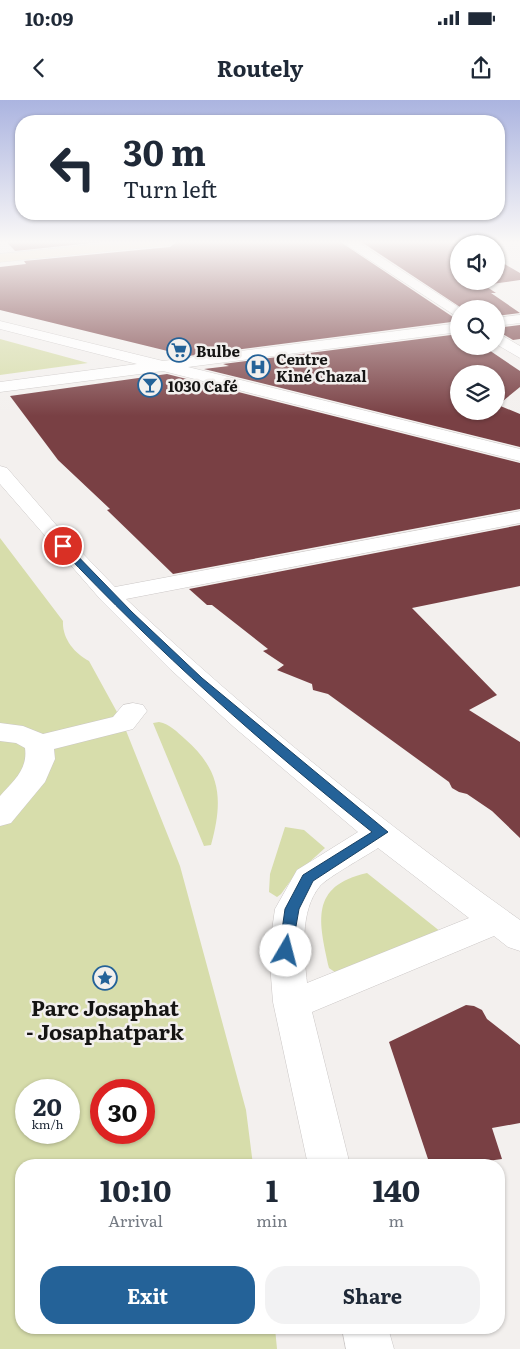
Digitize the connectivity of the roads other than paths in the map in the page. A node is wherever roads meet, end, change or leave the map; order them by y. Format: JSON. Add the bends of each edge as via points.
{"nodes":[{"id":1,"x":436,"y":299,"type":"edge"},
{"id":2,"x":450,"y":308,"type":"edge"},
{"id":3,"x":520,"y":319,"type":"edge"},
{"id":4,"x":505,"y":321,"type":"edge"},
{"id":5,"x":0,"y":325,"type":"edge"},
{"id":6,"x":450,"y":328,"type":"edge"},
{"id":7,"x":505,"y":344,"type":"edge"},
{"id":8,"x":520,"y":353,"type":"edge"},
{"id":9,"x":163,"y":365,"type":"junction"},
{"id":10,"x":0,"y":387,"type":"edge"},
{"id":11,"x":520,"y":456,"type":"edge"},
{"id":12,"x":0,"y":472,"type":"edge"},
{"id":13,"x":520,"y":517,"type":"edge"},
{"id":14,"x":109,"y":595,"type":"junction"},
{"id":15,"x":133,"y":710,"type":"dead end"},
{"id":16,"x":0,"y":732,"type":"edge"},
{"id":17,"x":40,"y":744,"type":"junction"},
{"id":18,"x":0,"y":816,"type":"edge"},
{"id":19,"x":381,"y":832,"type":"junction"},
{"id":20,"x":509,"y":929,"type":"edge"},
{"id":21,"x":290,"y":1002,"type":"junction"},
{"id":22,"x":328,"y":1159,"type":"edge"},
{"id":23,"x":366,"y":1334,"type":"edge"},
{"id":24,"x":370,"y":1349,"type":"edge"}],
"edges":[{"from":1,"to":2,"type":"street"},
{"from":3,"to":4,"type":"street"},
{"from":5,"to":9,"type":"street"},
{"from":6,"to":9,"type":"street"},
{"from":7,"to":8,"type":"street"},
{"from":9,"to":10,"type":"street"},
{"from":9,"to":11,"type":"street"},
{"from":12,"to":14,"type":"street","via":[[40,522]]},
{"from":13,"to":14,"type":"street"},
{"from":14,"to":19,"type":"street","via":[[198,680]]},
{"from":15,"to":17,"type":"street","via":[[123,723]]},
{"from":16,"to":17,"type":"street","via":[[23,736]]},
{"from":17,"to":18,"type":"street","via":[[41,759],[35,775]]},
{"from":19,"to":20,"type":"street"},
{"from":19,"to":21,"type":"street","via":[[308,878],[292,909],[286,951]]},
{"from":20,"to":21,"type":"street"},
{"from":21,"to":22,"type":"street"},
{"from":23,"to":24,"type":"street"}]}
